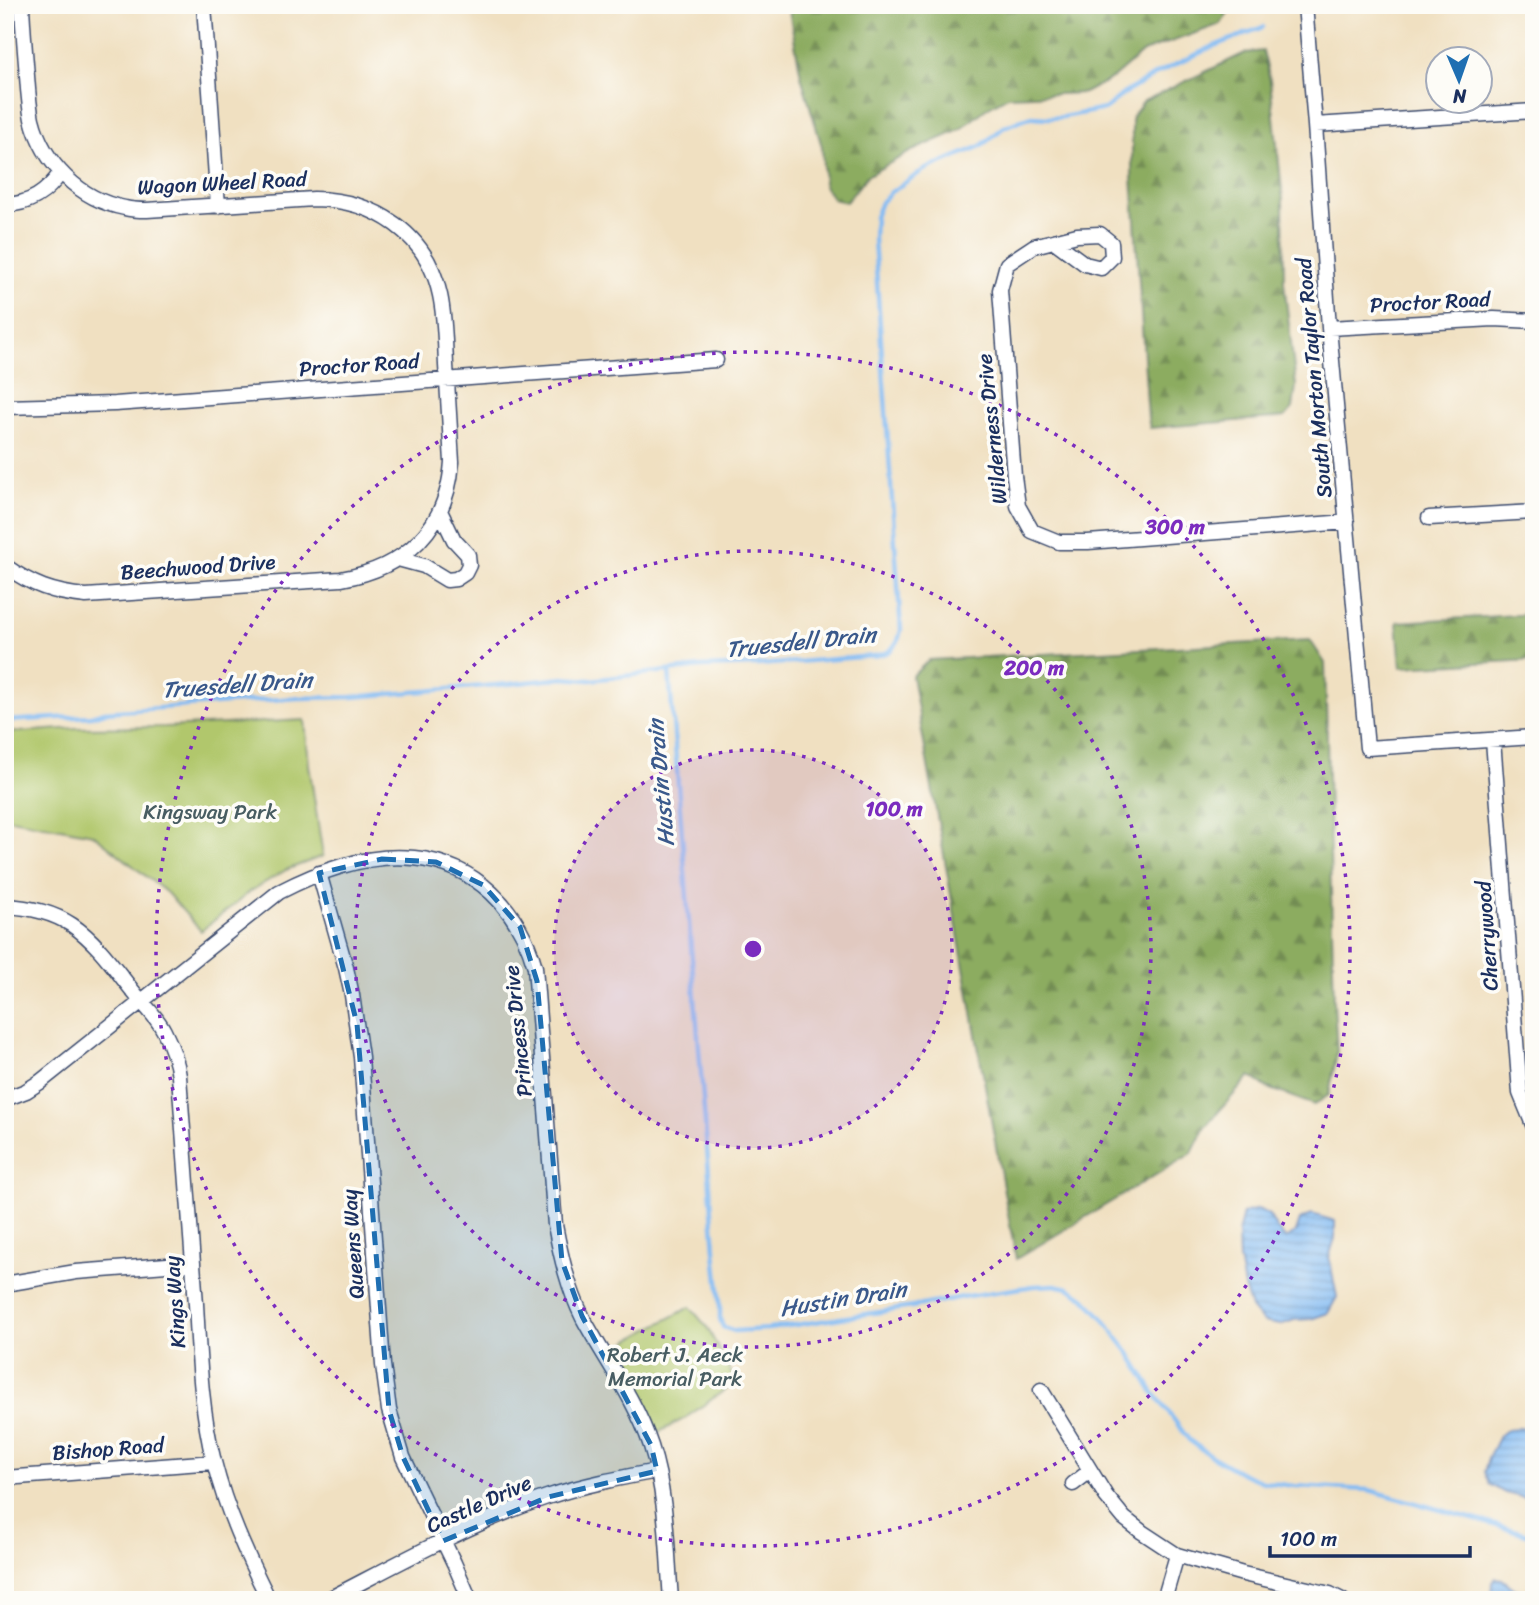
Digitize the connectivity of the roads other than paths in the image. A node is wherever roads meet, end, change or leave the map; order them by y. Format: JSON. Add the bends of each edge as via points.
{"nodes":[{"id":1,"x":22,"y":5,"type":"edge"},
{"id":2,"x":204,"y":5,"type":"edge"},
{"id":3,"x":1305,"y":5,"type":"edge"},
{"id":4,"x":1534,"y":111,"type":"edge"},
{"id":5,"x":1315,"y":125,"type":"junction"},
{"id":6,"x":61,"y":172,"type":"junction"},
{"id":7,"x":5,"y":205,"type":"edge"},
{"id":8,"x":218,"y":205,"type":"junction"},
{"id":9,"x":1054,"y":241,"type":"dead end"},
{"id":10,"x":1534,"y":321,"type":"edge"},
{"id":11,"x":1329,"y":328,"type":"junction"},
{"id":12,"x":716,"y":360,"type":"dead end"},
{"id":13,"x":447,"y":380,"type":"junction"},
{"id":14,"x":5,"y":407,"type":"edge"},
{"id":15,"x":440,"y":511,"type":"junction"},
{"id":16,"x":1534,"y":512,"type":"edge"},
{"id":17,"x":1429,"y":518,"type":"dead end"},
{"id":18,"x":1347,"y":522,"type":"junction"},
{"id":19,"x":398,"y":559,"type":"junction"},
{"id":20,"x":5,"y":566,"type":"edge"},
{"id":21,"x":1534,"y":737,"type":"edge"},
{"id":22,"x":1493,"y":740,"type":"junction"},
{"id":23,"x":319,"y":873,"type":"junction"},
{"id":24,"x":5,"y":906,"type":"edge"},
{"id":25,"x":141,"y":1001,"type":"junction"},
{"id":26,"x":5,"y":1099,"type":"edge"},
{"id":27,"x":1534,"y":1127,"type":"edge"},
{"id":28,"x":193,"y":1264,"type":"junction"},
{"id":29,"x":5,"y":1284,"type":"edge"},
{"id":30,"x":1041,"y":1390,"type":"dead end"},
{"id":31,"x":214,"y":1462,"type":"junction"},
{"id":32,"x":657,"y":1471,"type":"junction"},
{"id":33,"x":1090,"y":1471,"type":"junction"},
{"id":34,"x":5,"y":1478,"type":"edge"},
{"id":35,"x":1073,"y":1484,"type":"dead end"},
{"id":36,"x":443,"y":1541,"type":"junction"},
{"id":37,"x":1177,"y":1555,"type":"junction"},
{"id":38,"x":269,"y":1600,"type":"edge"},
{"id":39,"x":327,"y":1600,"type":"edge"},
{"id":40,"x":470,"y":1600,"type":"edge"},
{"id":41,"x":671,"y":1600,"type":"edge"},
{"id":42,"x":1164,"y":1600,"type":"edge"},
{"id":43,"x":1342,"y":1600,"type":"edge"}],
"edges":[{"from":1,"to":6,"type":"street","name":"Wagon Wheel Road","via":[[32,118],[44,148]]},
{"from":2,"to":8,"type":"street"},
{"from":3,"to":5,"type":"street","name":"South Morton Taylor Road"},
{"from":4,"to":5,"type":"street"},
{"from":5,"to":11,"type":"street","name":"South Morton Taylor Road"},
{"from":6,"to":7,"type":"street","via":[[43,193],[17,205]]},
{"from":6,"to":8,"type":"street","name":"Wagon Wheel Road","via":[[89,195],[125,208],[147,211]]},
{"from":8,"to":13,"type":"street","name":"Wagon Wheel Road","via":[[331,199],[366,208],[396,224],[422,251],[437,283]]},
{"from":9,"to":18,"type":"street","name":"Wilderness Drive","via":[[1034,246],[1007,264],[1000,290],[1014,476],[1018,506],[1032,531],[1059,542],[1088,542]]},
{"from":10,"to":11,"type":"street","name":"Proctor Road"},
{"from":11,"to":18,"type":"street","name":"South Morton Taylor Road"},
{"from":12,"to":13,"type":"street","name":"Proctor Road"},
{"from":13,"to":14,"type":"street","name":"Proctor Road","via":[[115,404]]},
{"from":13,"to":15,"type":"street","name":"Beechwood Drive","via":[[453,462]]},
{"from":15,"to":19,"type":"street","name":"Beechwood Drive","via":[[424,536]]},
{"from":15,"to":19,"type":"street","via":[[454,540],[468,555],[465,573],[447,580],[424,566]]},
{"from":16,"to":17,"type":"street"},
{"from":18,"to":22,"type":"street","name":"South Morton Taylor Road","via":[[1367,748]]},
{"from":19,"to":20,"type":"street","name":"Beechwood Drive","via":[[341,579],[86,596],[41,587]]},
{"from":21,"to":22,"type":"street"},
{"from":22,"to":27,"type":"street","name":"Cherrywood","via":[[1520,1093]]},
{"from":23,"to":25,"type":"street","name":"Princess Drive","via":[[279,892]]},
{"from":23,"to":32,"type":"street","name":"Princess Drive","via":[[382,859],[436,862],[483,885],[520,927],[537,981],[555,1225],[562,1261],[582,1316],[638,1413]]},
{"from":23,"to":36,"type":"street","name":"Queens Way","via":[[357,1024],[389,1410],[403,1457]]},
{"from":24,"to":25,"type":"street","name":"Kings Way","via":[[51,914],[74,927],[91,940]]},
{"from":25,"to":26,"type":"street","name":"Princess Drive","via":[[40,1082]]},
{"from":25,"to":28,"type":"street","name":"Kings Way","via":[[163,1030],[178,1068]]},
{"from":28,"to":29,"type":"street","via":[[76,1272]]},
{"from":28,"to":31,"type":"street","name":"Kings Way","via":[[204,1408]]},
{"from":30,"to":33,"type":"street"},
{"from":31,"to":34,"type":"street","name":"Bishop Road"},
{"from":31,"to":38,"type":"street","name":"Kings Way","via":[[240,1539]]},
{"from":32,"to":36,"type":"street","name":"Castle Drive","via":[[548,1497]]},
{"from":32,"to":41,"type":"street","name":"Princess Drive"},
{"from":33,"to":35,"type":"street"},
{"from":33,"to":37,"type":"street","via":[[1124,1518]]},
{"from":36,"to":39,"type":"street","name":"Castle Drive"},
{"from":36,"to":40,"type":"street","name":"Queens Way"},
{"from":37,"to":42,"type":"street"},
{"from":37,"to":43,"type":"street"}]}
